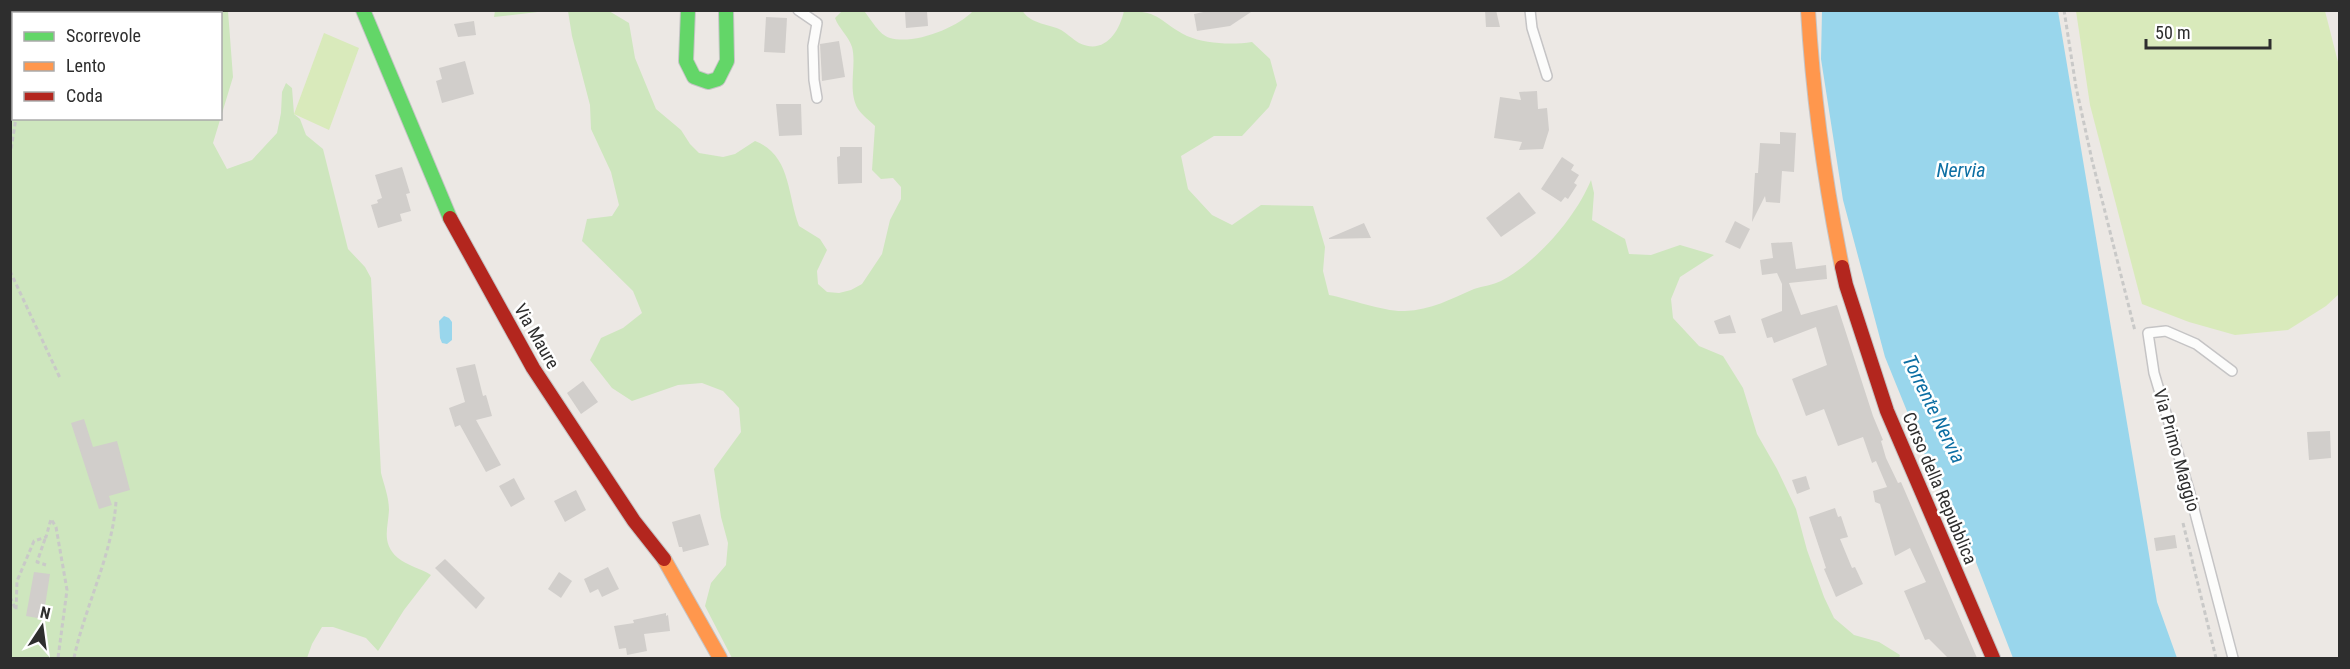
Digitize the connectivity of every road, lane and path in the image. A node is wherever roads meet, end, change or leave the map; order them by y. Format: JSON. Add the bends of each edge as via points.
{"nodes":[{"id":1,"x":363,"y":10,"type":"edge"},
{"id":2,"x":688,"y":10,"type":"edge"},
{"id":3,"x":726,"y":10,"type":"edge"},
{"id":4,"x":798,"y":10,"type":"edge"},
{"id":5,"x":1530,"y":10,"type":"edge"},
{"id":6,"x":1809,"y":10,"type":"edge"},
{"id":7,"x":1547,"y":76,"type":"dead end"},
{"id":8,"x":817,"y":98,"type":"dead end"},
{"id":9,"x":16,"y":120,"type":"edge"},
{"id":10,"x":10,"y":156,"type":"edge"},
{"id":11,"x":10,"y":271,"type":"edge"},
{"id":12,"x":2232,"y":371,"type":"dead end"},
{"id":13,"x":60,"y":378,"type":"dead end"},
{"id":14,"x":116,"y":501,"type":"dead end"},
{"id":15,"x":46,"y":537,"type":"junction"},
{"id":16,"x":46,"y":565,"type":"dead end"},
{"id":17,"x":10,"y":597,"type":"edge"},
{"id":18,"x":58,"y":658,"type":"edge"},
{"id":19,"x":74,"y":658,"type":"edge"},
{"id":20,"x":720,"y":658,"type":"edge"},
{"id":21,"x":1993,"y":658,"type":"edge"},
{"id":22,"x":2233,"y":658,"type":"edge"}],
"edges":[{"from":1,"to":20,"type":"main road","name":"Via Maure","via":[[448,213],[534,368],[666,562]]},
{"from":2,"to":3,"type":"main road","via":[[686,61],[694,76],[708,82],[718,79],[726,61]]},
{"from":4,"to":8,"type":"lane","via":[[817,23],[813,46]]},
{"from":5,"to":7,"type":"lane"},
{"from":6,"to":21,"type":"main road","name":"Corso della Repubblica","via":[[1829,202],[1846,285],[1887,411]]},
{"from":9,"to":10,"type":"path"},
{"from":11,"to":13,"type":"path"},
{"from":12,"to":22,"type":"lane","name":"Via Primo Maggio","via":[[2196,344],[2166,331],[2148,333],[2154,372]]},
{"from":14,"to":19,"type":"path","via":[[115,526]]},
{"from":15,"to":16,"type":"path","via":[[37,561]]},
{"from":15,"to":17,"type":"path","via":[[34,542],[17,581],[16,610]]},
{"from":15,"to":18,"type":"path","via":[[51,519],[56,527],[67,590]]}]}
